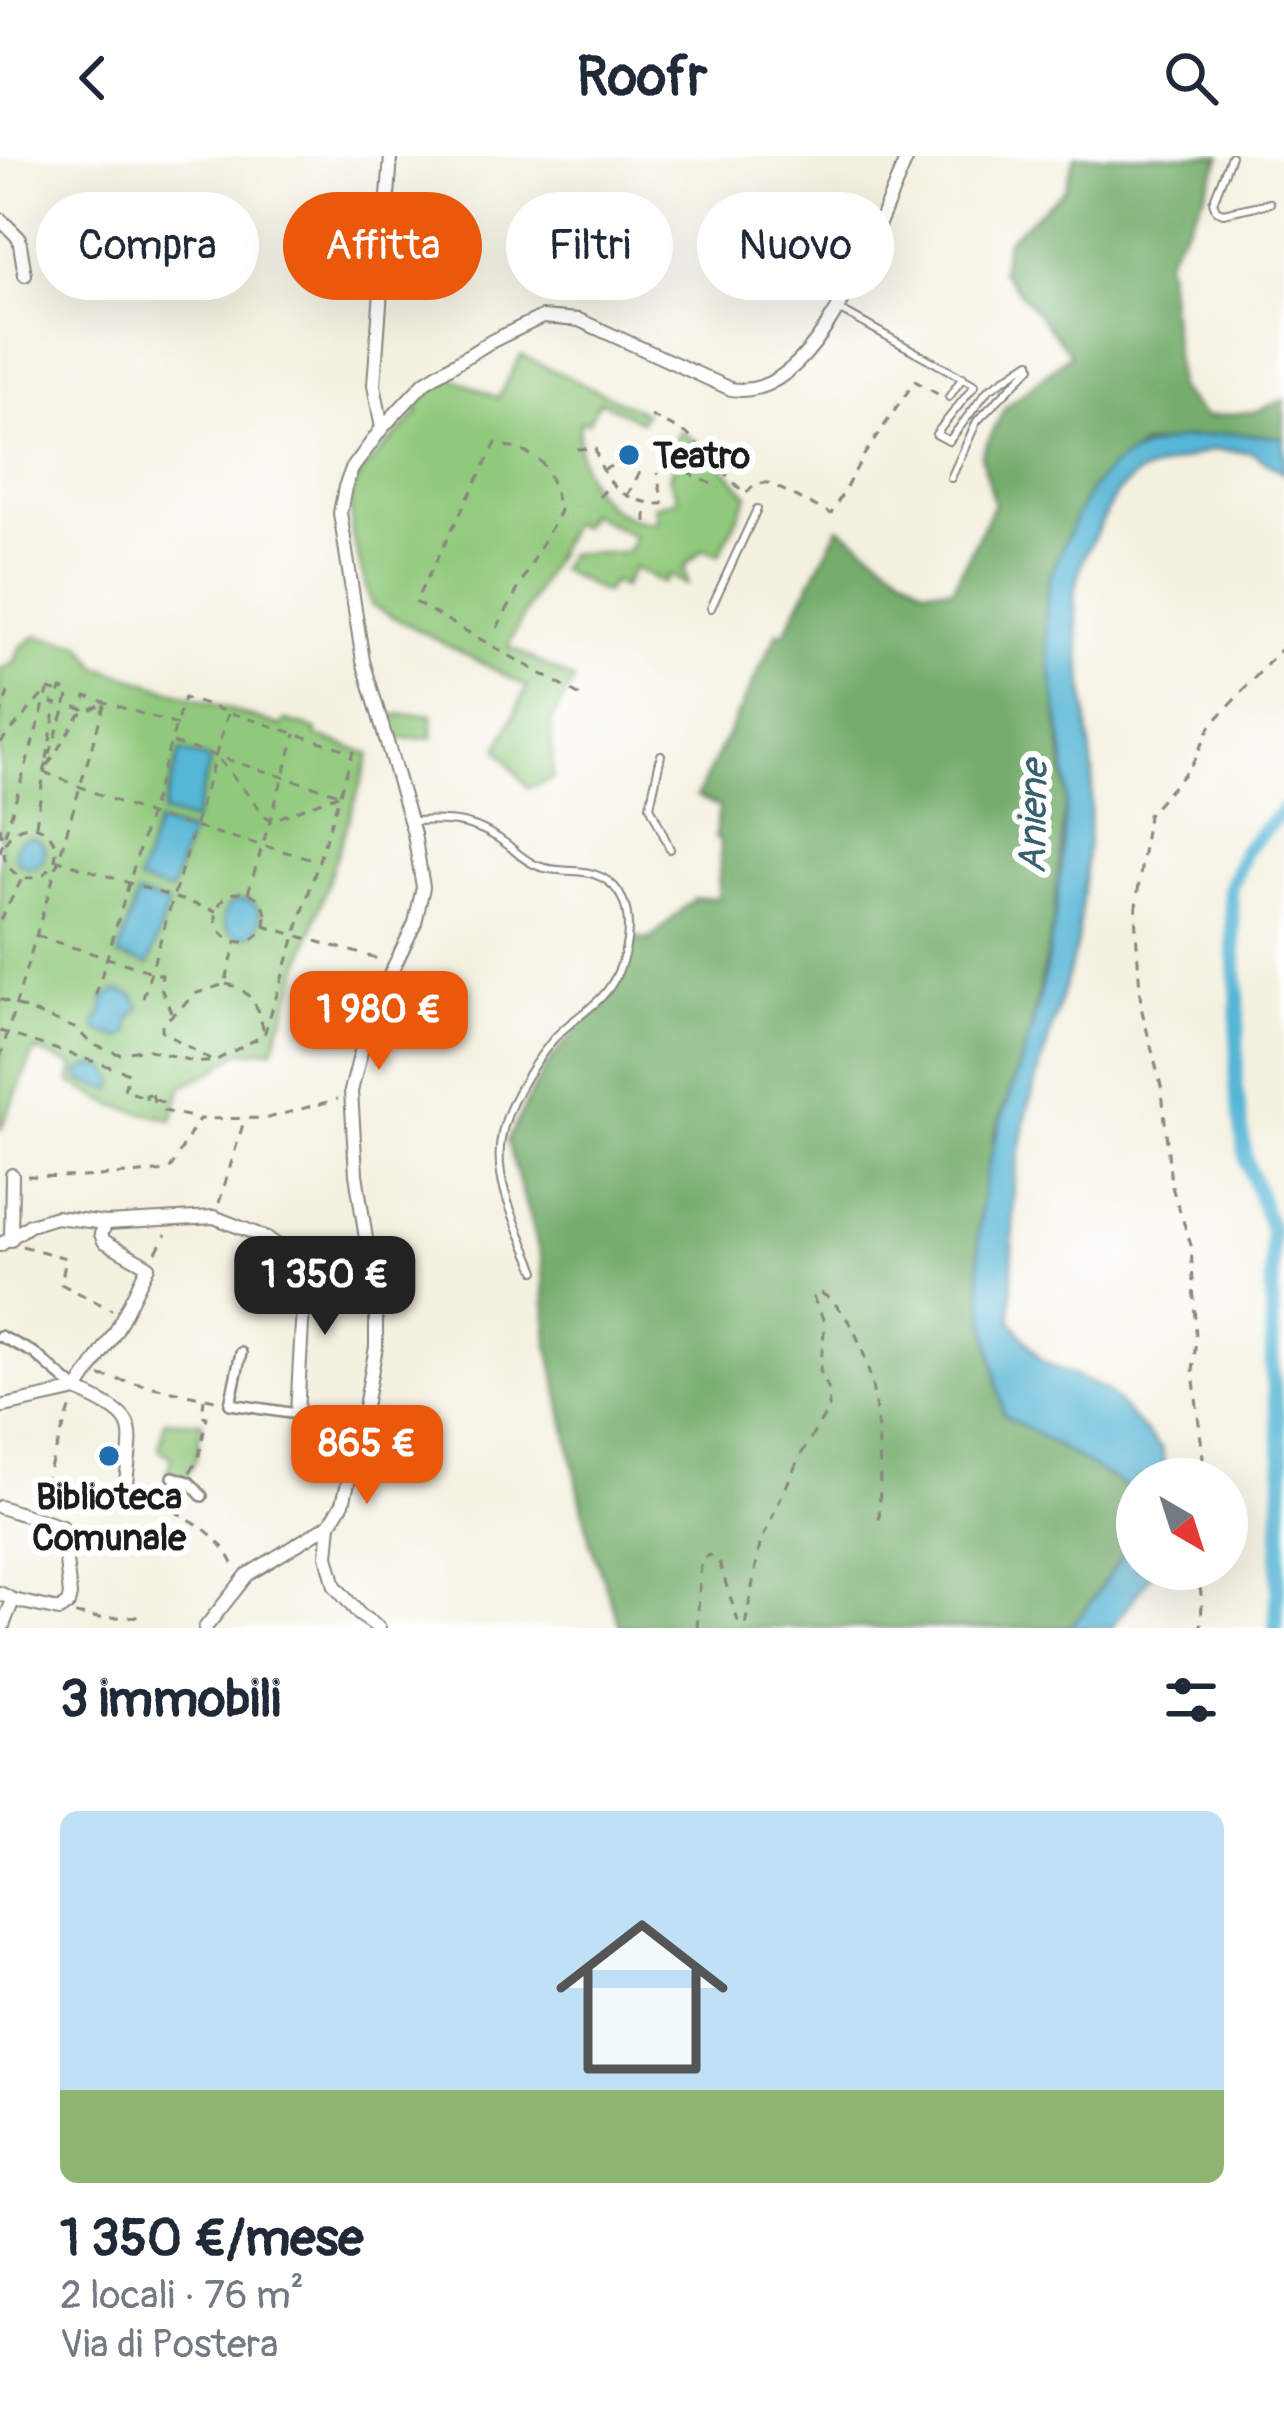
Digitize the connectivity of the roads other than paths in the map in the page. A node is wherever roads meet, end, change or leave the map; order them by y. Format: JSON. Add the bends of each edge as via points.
{"nodes":[{"id":1,"x":392,"y":156,"type":"edge"},
{"id":2,"x":908,"y":156,"type":"edge"},
{"id":3,"x":1232,"y":156,"type":"edge"},
{"id":4,"x":1270,"y":203,"type":"dead end"},
{"id":5,"x":0,"y":219,"type":"edge"},
{"id":6,"x":25,"y":275,"type":"dead end"},
{"id":7,"x":837,"y":308,"type":"junction"},
{"id":8,"x":963,"y":377,"type":"junction"},
{"id":9,"x":949,"y":397,"type":"road end"},
{"id":10,"x":382,"y":428,"type":"junction"},
{"id":11,"x":951,"y":478,"type":"dead end"},
{"id":12,"x":757,"y":509,"type":"dead end"},
{"id":13,"x":712,"y":608,"type":"dead end"},
{"id":14,"x":662,"y":755,"type":"dead end"},
{"id":15,"x":411,"y":821,"type":"junction"},
{"id":16,"x":670,"y":849,"type":"dead end"},
{"id":17,"x":6,"y":1176,"type":"edge"},
{"id":18,"x":106,"y":1223,"type":"junction"},
{"id":19,"x":6,"y":1242,"type":"edge"},
{"id":20,"x":536,"y":1271,"type":"dead end"},
{"id":21,"x":0,"y":1336,"type":"edge"},
{"id":22,"x":242,"y":1353,"type":"dead end"},
{"id":23,"x":77,"y":1390,"type":"junction"},
{"id":24,"x":0,"y":1407,"type":"edge"},
{"id":25,"x":297,"y":1414,"type":"junction"},
{"id":26,"x":308,"y":1450,"type":"dead end"},
{"id":27,"x":173,"y":1477,"type":"dead end"},
{"id":28,"x":125,"y":1493,"type":"road end"},
{"id":29,"x":202,"y":1496,"type":"dead end"},
{"id":30,"x":0,"y":1507,"type":"edge"},
{"id":31,"x":330,"y":1524,"type":"junction"},
{"id":32,"x":7,"y":1597,"type":"edge"},
{"id":33,"x":374,"y":1627,"type":"edge"},
{"id":34,"x":2,"y":1628,"type":"edge"},
{"id":35,"x":205,"y":1628,"type":"edge"}],
"edges":[{"from":1,"to":10,"type":"street","via":[[374,386]]},
{"from":2,"to":7,"type":"street"},
{"from":3,"to":4,"type":"lane","via":[[1216,210]]},
{"from":5,"to":6,"type":"street","via":[[20,238]]},
{"from":7,"to":8,"type":"lane"},
{"from":7,"to":10,"type":"street","via":[[796,366],[747,392],[579,320],[542,317],[428,380]]},
{"from":8,"to":9,"type":"lane"},
{"from":8,"to":11,"type":"lane","via":[[975,386],[936,434],[949,441],[988,390],[1031,367],[977,421]]},
{"from":10,"to":15,"type":"street","via":[[352,469],[340,513],[363,661]]},
{"from":12,"to":13,"type":"lane"},
{"from":14,"to":16,"type":"lane","via":[[650,806]]},
{"from":15,"to":20,"type":"lane","via":[[468,821],[538,867],[602,877],[627,913],[620,967],[602,997],[548,1046],[502,1131],[501,1178]]},
{"from":15,"to":31,"type":"street","via":[[422,896],[370,1016],[351,1095],[377,1309],[375,1355],[343,1503]]},
{"from":17,"to":19,"type":"street"},
{"from":18,"to":19,"type":"street","via":[[56,1217]]},
{"from":18,"to":23,"type":"street","via":[[106,1244],[148,1267]]},
{"from":18,"to":25,"type":"street","via":[[214,1217],[268,1238],[304,1267]]},
{"from":21,"to":23,"type":"street"},
{"from":22,"to":25,"type":"street","via":[[230,1404]]},
{"from":23,"to":24,"type":"street"},
{"from":23,"to":28,"type":"street","via":[[127,1420]]},
{"from":25,"to":26,"type":"street","via":[[311,1427]]},
{"from":27,"to":29,"type":"street"},
{"from":30,"to":32,"type":"street","via":[[64,1531],[62,1607]]},
{"from":31,"to":33,"type":"street","via":[[335,1586]]},
{"from":31,"to":35,"type":"street","via":[[240,1580]]},
{"from":32,"to":34,"type":"street"}]}
